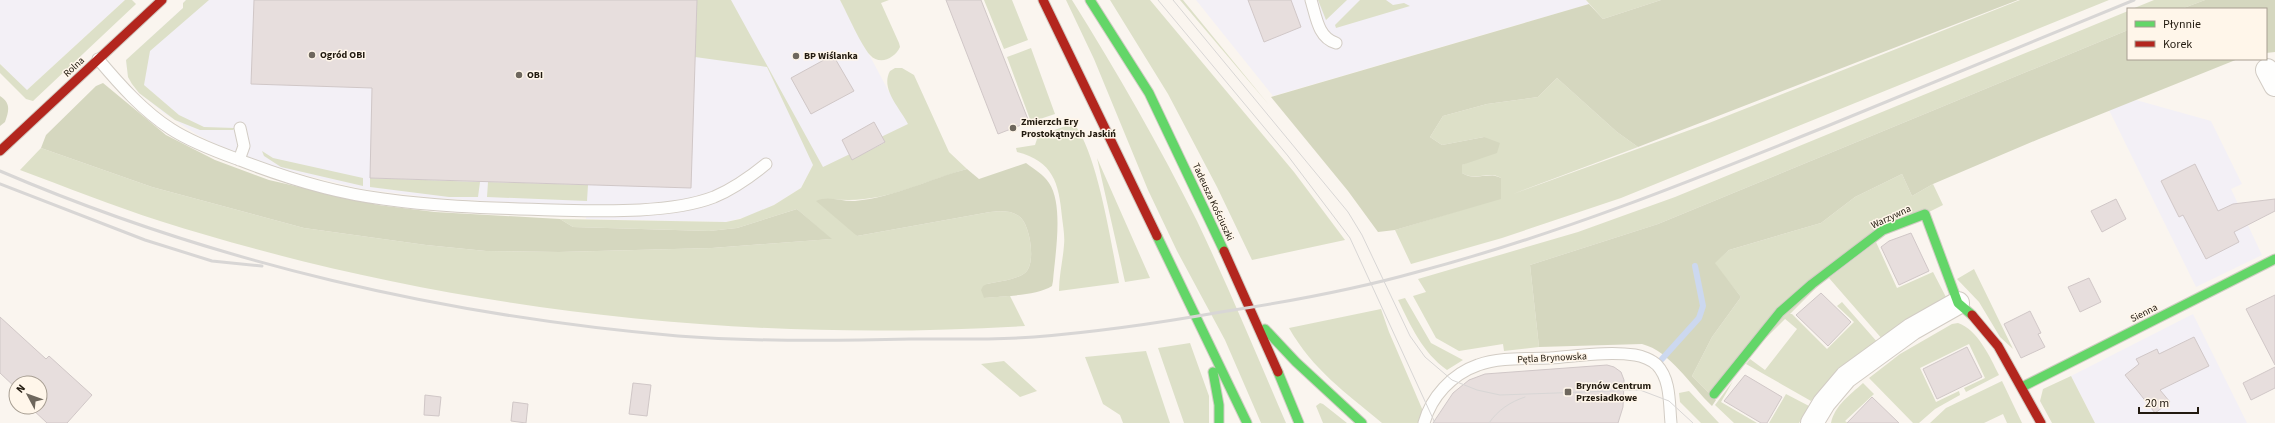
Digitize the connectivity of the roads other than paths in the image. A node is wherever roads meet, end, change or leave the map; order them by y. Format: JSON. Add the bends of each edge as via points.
{"nodes":[{"id":1,"x":162,"y":0,"type":"edge"},
{"id":2,"x":1043,"y":0,"type":"edge"},
{"id":3,"x":1090,"y":0,"type":"edge"},
{"id":4,"x":1311,"y":0,"type":"edge"},
{"id":5,"x":1336,"y":43,"type":"dead end"},
{"id":6,"x":98,"y":59,"type":"junction"},
{"id":7,"x":240,"y":128,"type":"dead end"},
{"id":8,"x":0,"y":151,"type":"edge"},
{"id":9,"x":239,"y":160,"type":"junction"},
{"id":10,"x":766,"y":164,"type":"dead end"},
{"id":11,"x":2275,"y":259,"type":"edge"},
{"id":12,"x":1958,"y":302,"type":"junction"},
{"id":13,"x":1254,"y":318,"type":"junction"},
{"id":14,"x":1208,"y":343,"type":"junction"},
{"id":15,"x":2022,"y":387,"type":"junction"},
{"id":16,"x":1714,"y":394,"type":"dead end"},
{"id":17,"x":1670,"y":417,"type":"edge"},
{"id":18,"x":1219,"y":423,"type":"edge"},
{"id":19,"x":1247,"y":423,"type":"edge"},
{"id":20,"x":1299,"y":423,"type":"edge"},
{"id":21,"x":1362,"y":423,"type":"edge"},
{"id":22,"x":1424,"y":423,"type":"edge"},
{"id":23,"x":1667,"y":423,"type":"edge"},
{"id":24,"x":1812,"y":423,"type":"edge"},
{"id":25,"x":2041,"y":423,"type":"edge"}],
"edges":[{"from":1,"to":6,"type":"main road","name":"Rolna"},
{"from":2,"to":14,"type":"main road"},
{"from":3,"to":13,"type":"main road","name":"Tadeusza Kościuszki","via":[[1149,93]]},
{"from":4,"to":5,"type":"lane","via":[[1322,34],[1327,40]]},
{"from":6,"to":8,"type":"main road","name":"Rolna"},
{"from":6,"to":9,"type":"lane","via":[[128,93],[171,129]]},
{"from":7,"to":9,"type":"lane","via":[[244,146]]},
{"from":9,"to":10,"type":"lane","via":[[319,186],[382,199],[450,206],[587,211],[689,204],[714,197],[739,184]]},
{"from":11,"to":15,"type":"main road","name":"Sienna"},
{"from":12,"to":15,"type":"main road","name":"Warzywna","via":[[1979,321],[1998,346]]},
{"from":12,"to":16,"type":"main road","name":"Warzywna","via":[[1924,214],[1902,222],[1873,237],[1780,312]]},
{"from":12,"to":24,"type":"street","via":[[1912,329],[1846,376]]},
{"from":13,"to":20,"type":"main road","name":"Tadeusza Kościuszki"},
{"from":13,"to":21,"type":"main road","via":[[1296,362]]},
{"from":14,"to":18,"type":"main road","via":[[1218,392]]},
{"from":14,"to":19,"type":"main road"},
{"from":15,"to":25,"type":"main road","name":"Warzywna"},
{"from":17,"to":22,"type":"lane","name":"Pętla Brynowska","via":[[1668,386],[1664,374],[1656,364],[1636,355],[1598,355],[1478,364],[1452,380],[1434,399]]},
{"from":17,"to":23,"type":"lane","name":"Pętla Brynowska"}]}
